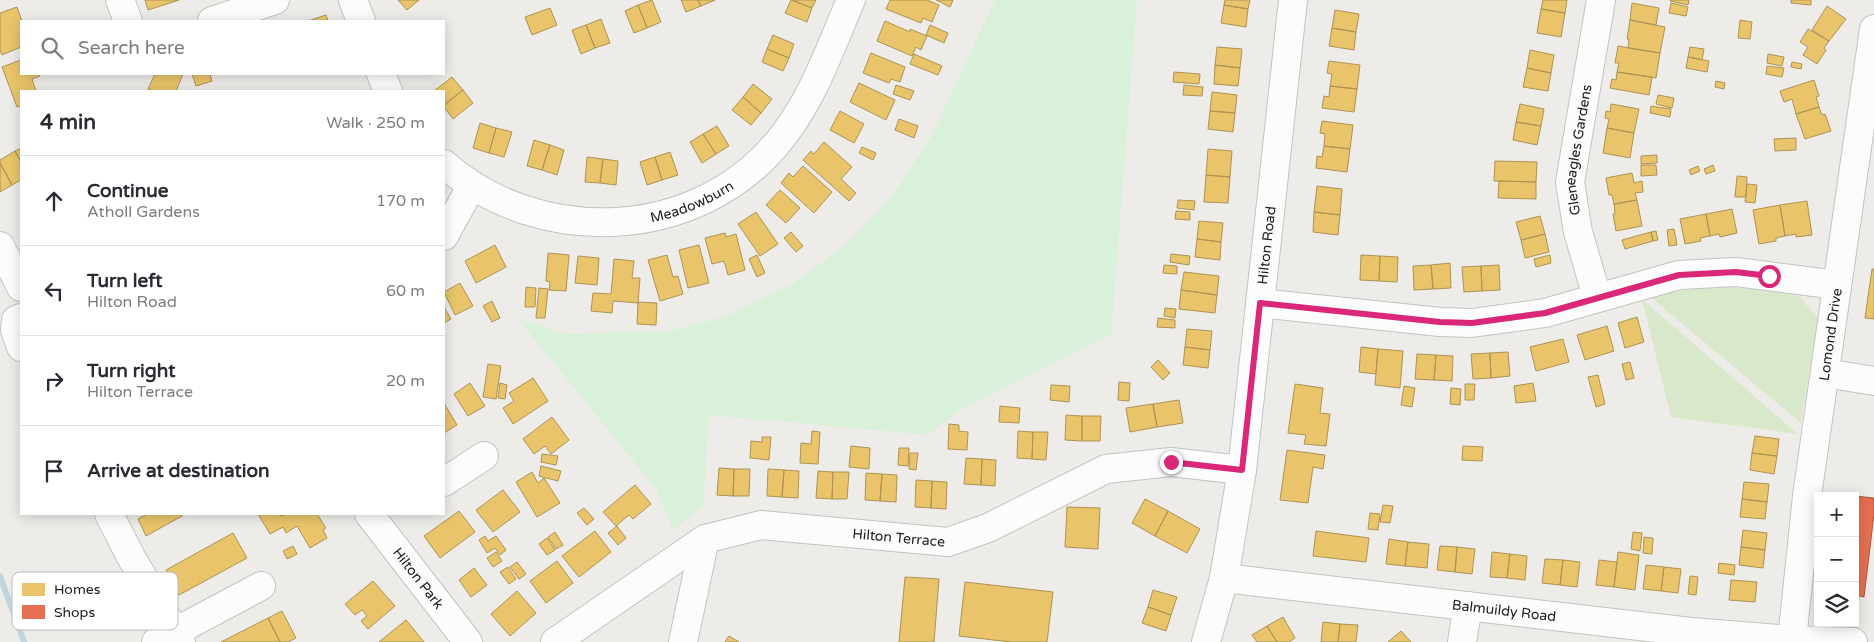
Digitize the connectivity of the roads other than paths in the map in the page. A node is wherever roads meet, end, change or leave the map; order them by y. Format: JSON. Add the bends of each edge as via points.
{"nodes":[{"id":1,"x":120,"y":0,"type":"edge"},
{"id":2,"x":275,"y":0,"type":"edge"},
{"id":3,"x":353,"y":0,"type":"edge"},
{"id":4,"x":851,"y":0,"type":"edge"},
{"id":5,"x":1294,"y":0,"type":"edge"},
{"id":6,"x":1601,"y":0,"type":"edge"},
{"id":7,"x":128,"y":20,"type":"edge"},
{"id":8,"x":215,"y":20,"type":"edge"},
{"id":9,"x":361,"y":20,"type":"edge"},
{"id":10,"x":1874,"y":29,"type":"edge"},
{"id":11,"x":380,"y":75,"type":"edge"},
{"id":12,"x":388,"y":90,"type":"edge"},
{"id":13,"x":445,"y":165,"type":"edge"},
{"id":14,"x":472,"y":185,"type":"junction"},
{"id":15,"x":445,"y":234,"type":"edge"},
{"id":16,"x":0,"y":246,"type":"edge"},
{"id":17,"x":20,"y":285,"type":"edge"},
{"id":18,"x":1837,"y":285,"type":"junction"},
{"id":19,"x":1597,"y":298,"type":"junction"},
{"id":20,"x":1260,"y":303,"type":"junction"},
{"id":21,"x":20,"y":318,"type":"edge"},
{"id":22,"x":20,"y":344,"type":"edge"},
{"id":23,"x":1825,"y":373,"type":"junction"},
{"id":24,"x":1874,"y":381,"type":"edge"},
{"id":25,"x":484,"y":456,"type":"dead end"},
{"id":26,"x":1242,"y":470,"type":"junction"},
{"id":27,"x":445,"y":481,"type":"edge"},
{"id":28,"x":110,"y":515,"type":"edge"},
{"id":29,"x":380,"y":518,"type":"edge"},
{"id":30,"x":705,"y":539,"type":"junction"},
{"id":31,"x":138,"y":572,"type":"edge"},
{"id":32,"x":1224,"y":578,"type":"junction"},
{"id":33,"x":261,"y":586,"type":"dead end"},
{"id":34,"x":1468,"y":606,"type":"junction"},
{"id":35,"x":1690,"y":637,"type":"edge"},
{"id":36,"x":171,"y":638,"type":"edge"},
{"id":37,"x":1792,"y":640,"type":"junction"},
{"id":38,"x":468,"y":642,"type":"edge"},
{"id":39,"x":555,"y":642,"type":"edge"},
{"id":40,"x":683,"y":642,"type":"edge"},
{"id":41,"x":1206,"y":642,"type":"edge"},
{"id":42,"x":1462,"y":642,"type":"edge"},
{"id":43,"x":1853,"y":642,"type":"edge"}],
"edges":[{"from":1,"to":7,"type":"street"},
{"from":2,"to":8,"type":"street"},
{"from":3,"to":9,"type":"street"},
{"from":4,"to":14,"type":"street","name":"Meadowburn","via":[[807,101],[778,143],[720,191],[698,202],[649,218],[587,223],[519,209]]},
{"from":5,"to":20,"type":"street","name":"Hilton Road"},
{"from":6,"to":19,"type":"street","name":"Gleneagles Gardens","via":[[1570,182],[1578,232]]},
{"from":10,"to":18,"type":"street","name":"Lomond Drive"},
{"from":11,"to":12,"type":"street"},
{"from":13,"to":14,"type":"street","name":"Meadowburn"},
{"from":14,"to":15,"type":"street"},
{"from":16,"to":17,"type":"street"},
{"from":18,"to":19,"type":"street","via":[[1736,272],[1706,273],[1679,275]]},
{"from":18,"to":23,"type":"street","name":"Lomond Drive"},
{"from":19,"to":20,"type":"street","via":[[1545,313],[1472,323]]},
{"from":20,"to":26,"type":"street","name":"Hilton Road"},
{"from":21,"to":22,"type":"street","via":[[16,320],[15,330]]},
{"from":23,"to":24,"type":"street"},
{"from":23,"to":37,"type":"street","name":"Lomond Drive","via":[[1807,496]]},
{"from":25,"to":27,"type":"street"},
{"from":26,"to":30,"type":"street","name":"Hilton Terrace","via":[[1171,462],[1106,469],[988,528],[948,542],[761,525]]},
{"from":26,"to":32,"type":"street","name":"Hilton Road"},
{"from":28,"to":31,"type":"street"},
{"from":29,"to":38,"type":"street","name":"Hilton Park"},
{"from":30,"to":39,"type":"street"},
{"from":30,"to":40,"type":"street"},
{"from":32,"to":34,"type":"street","name":"Balmuildy Road"},
{"from":32,"to":41,"type":"street"},
{"from":33,"to":36,"type":"street"},
{"from":34,"to":35,"type":"street","name":"Balmuildy Road"},
{"from":34,"to":42,"type":"street"},
{"from":35,"to":37,"type":"street","name":"Balmuildy Road"},
{"from":37,"to":43,"type":"street","name":"Balmuildy Road"}]}
